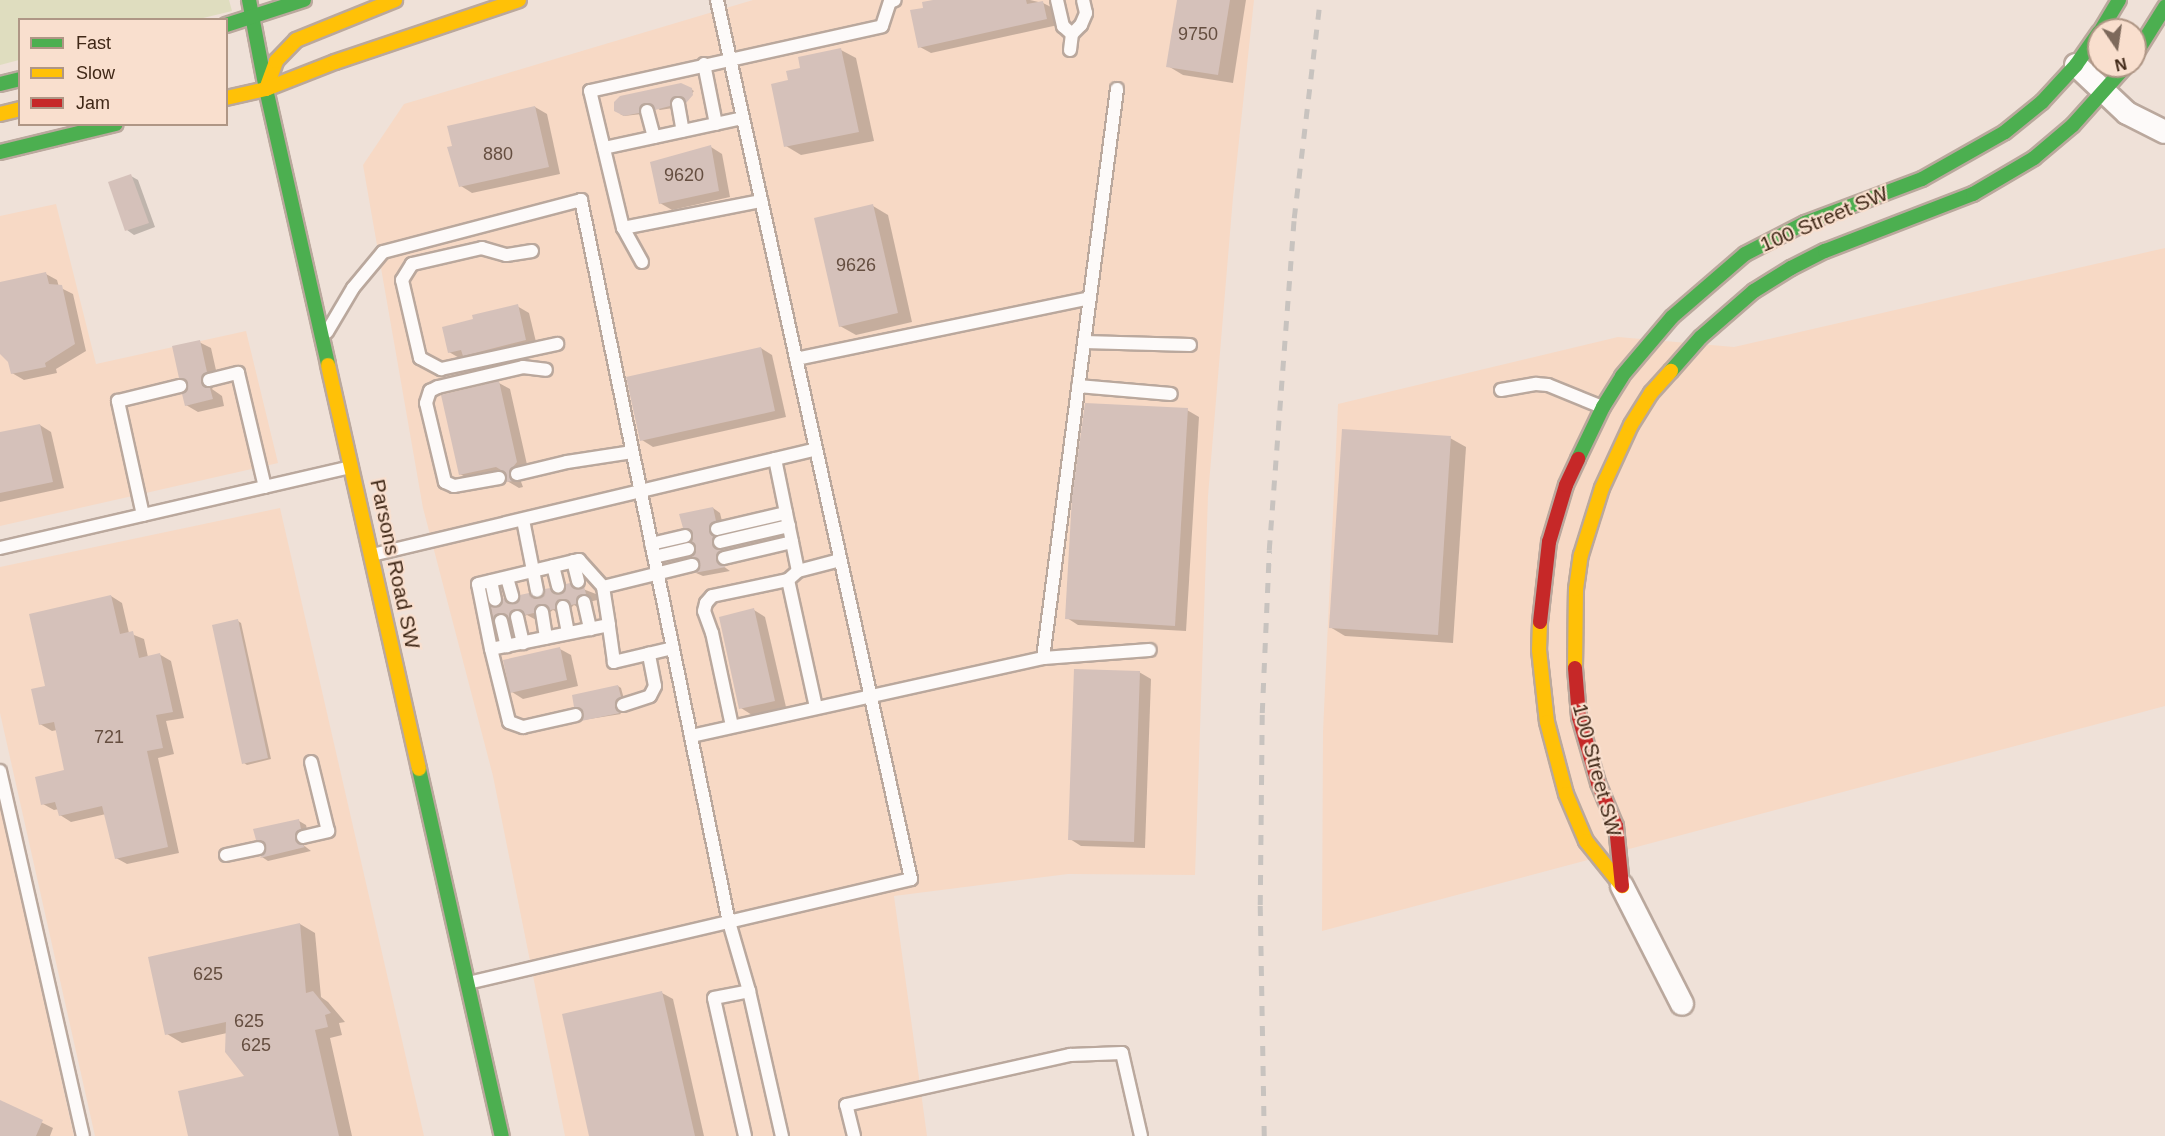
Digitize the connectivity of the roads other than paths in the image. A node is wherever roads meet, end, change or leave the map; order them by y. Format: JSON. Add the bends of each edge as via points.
{"nodes":[{"id":1,"x":249,"y":0,"type":"edge"},
{"id":2,"x":304,"y":0,"type":"edge"},
{"id":3,"x":395,"y":0,"type":"edge"},
{"id":4,"x":519,"y":0,"type":"edge"},
{"id":5,"x":717,"y":0,"type":"edge"},
{"id":6,"x":895,"y":0,"type":"edge"},
{"id":7,"x":1057,"y":0,"type":"edge"},
{"id":8,"x":1083,"y":0,"type":"edge"},
{"id":9,"x":2119,"y":0,"type":"edge"},
{"id":10,"x":2165,"y":7,"type":"edge"},
{"id":11,"x":2108,"y":18,"type":"edge"},
{"id":12,"x":252,"y":19,"type":"junction"},
{"id":13,"x":228,"y":25,"type":"edge"},
{"id":14,"x":242,"y":34,"type":"dead end"},
{"id":15,"x":1072,"y":34,"type":"junction"},
{"id":16,"x":2147,"y":36,"type":"edge"},
{"id":17,"x":2087,"y":49,"type":"edge"},
{"id":18,"x":1070,"y":50,"type":"dead end"},
{"id":19,"x":729,"y":58,"type":"junction"},
{"id":20,"x":704,"y":64,"type":"junction"},
{"id":21,"x":2076,"y":65,"type":"junction"},
{"id":22,"x":2116,"y":78,"type":"edge"},
{"id":23,"x":18,"y":80,"type":"edge"},
{"id":24,"x":0,"y":84,"type":"edge"},
{"id":25,"x":266,"y":89,"type":"junction"},
{"id":26,"x":1117,"y":89,"type":"dead end"},
{"id":27,"x":2105,"y":92,"type":"junction"},
{"id":28,"x":228,"y":98,"type":"edge"},
{"id":29,"x":678,"y":105,"type":"dead end"},
{"id":30,"x":18,"y":110,"type":"edge"},
{"id":31,"x":647,"y":111,"type":"dead end"},
{"id":32,"x":0,"y":114,"type":"edge"},
{"id":33,"x":742,"y":118,"type":"junction"},
{"id":34,"x":716,"y":124,"type":"junction"},
{"id":35,"x":108,"y":126,"type":"edge"},
{"id":36,"x":683,"y":131,"type":"junction"},
{"id":37,"x":2165,"y":132,"type":"edge"},
{"id":38,"x":654,"y":137,"type":"junction"},
{"id":39,"x":604,"y":148,"type":"junction"},
{"id":40,"x":0,"y":152,"type":"edge"},
{"id":41,"x":761,"y":201,"type":"junction"},
{"id":42,"x":623,"y":228,"type":"junction"},
{"id":43,"x":532,"y":251,"type":"dead end"},
{"id":44,"x":642,"y":262,"type":"dead end"},
{"id":45,"x":1090,"y":298,"type":"junction"},
{"id":46,"x":323,"y":338,"type":"junction"},
{"id":47,"x":1084,"y":342,"type":"junction"},
{"id":48,"x":557,"y":344,"type":"dead end"},
{"id":49,"x":1190,"y":345,"type":"dead end"},
{"id":50,"x":796,"y":358,"type":"junction"},
{"id":51,"x":546,"y":370,"type":"dead end"},
{"id":52,"x":208,"y":380,"type":"dead end"},
{"id":53,"x":180,"y":386,"type":"dead end"},
{"id":54,"x":1078,"y":386,"type":"junction"},
{"id":55,"x":1501,"y":390,"type":"dead end"},
{"id":56,"x":1171,"y":394,"type":"dead end"},
{"id":57,"x":1617,"y":416,"type":"junction"},
{"id":58,"x":816,"y":449,"type":"junction"},
{"id":59,"x":632,"y":452,"type":"junction"},
{"id":60,"x":775,"y":459,"type":"junction"},
{"id":61,"x":352,"y":467,"type":"junction"},
{"id":62,"x":517,"y":474,"type":"dead end"},
{"id":63,"x":500,"y":478,"type":"dead end"},
{"id":64,"x":265,"y":487,"type":"junction"},
{"id":65,"x":640,"y":492,"type":"junction"},
{"id":66,"x":786,"y":513,"type":"junction"},
{"id":67,"x":143,"y":515,"type":"junction"},
{"id":68,"x":524,"y":520,"type":"junction"},
{"id":69,"x":789,"y":526,"type":"junction"},
{"id":70,"x":717,"y":529,"type":"dead end"},
{"id":71,"x":685,"y":536,"type":"dead end"},
{"id":72,"x":720,"y":542,"type":"dead end"},
{"id":73,"x":792,"y":542,"type":"junction"},
{"id":74,"x":651,"y":544,"type":"junction"},
{"id":75,"x":0,"y":548,"type":"edge"},
{"id":76,"x":688,"y":549,"type":"dead end"},
{"id":77,"x":371,"y":556,"type":"junction"},
{"id":78,"x":654,"y":557,"type":"junction"},
{"id":79,"x":724,"y":558,"type":"dead end"},
{"id":80,"x":840,"y":560,"type":"junction"},
{"id":81,"x":573,"y":561,"type":"junction"},
{"id":82,"x":692,"y":565,"type":"dead end"},
{"id":83,"x":553,"y":566,"type":"junction"},
{"id":84,"x":533,"y":571,"type":"junction"},
{"id":85,"x":798,"y":571,"type":"junction"},
{"id":86,"x":657,"y":573,"type":"junction"},
{"id":87,"x":507,"y":578,"type":"junction"},
{"id":88,"x":788,"y":580,"type":"junction"},
{"id":89,"x":491,"y":581,"type":"junction"},
{"id":90,"x":578,"y":581,"type":"dead end"},
{"id":91,"x":558,"y":586,"type":"dead end"},
{"id":92,"x":603,"y":586,"type":"junction"},
{"id":93,"x":537,"y":591,"type":"dead end"},
{"id":94,"x":512,"y":597,"type":"dead end"},
{"id":95,"x":495,"y":600,"type":"dead end"},
{"id":96,"x":584,"y":602,"type":"dead end"},
{"id":97,"x":563,"y":607,"type":"dead end"},
{"id":98,"x":542,"y":612,"type":"dead end"},
{"id":99,"x":517,"y":617,"type":"dead end"},
{"id":100,"x":501,"y":621,"type":"dead end"},
{"id":101,"x":609,"y":625,"type":"junction"},
{"id":102,"x":590,"y":629,"type":"junction"},
{"id":103,"x":568,"y":633,"type":"junction"},
{"id":104,"x":546,"y":638,"type":"junction"},
{"id":105,"x":523,"y":643,"type":"junction"},
{"id":106,"x":507,"y":646,"type":"junction"},
{"id":107,"x":673,"y":648,"type":"junction"},
{"id":108,"x":491,"y":649,"type":"junction"},
{"id":109,"x":1150,"y":650,"type":"dead end"},
{"id":110,"x":649,"y":654,"type":"junction"},
{"id":111,"x":1043,"y":658,"type":"junction"},
{"id":112,"x":870,"y":695,"type":"junction"},
{"id":113,"x":623,"y":705,"type":"dead end"},
{"id":114,"x":816,"y":707,"type":"junction"},
{"id":115,"x":576,"y":715,"type":"dead end"},
{"id":116,"x":732,"y":726,"type":"junction"},
{"id":117,"x":691,"y":736,"type":"junction"},
{"id":118,"x":311,"y":762,"type":"dead end"},
{"id":119,"x":0,"y":771,"type":"edge"},
{"id":120,"x":303,"y":837,"type":"dead end"},
{"id":121,"x":258,"y":848,"type":"dead end"},
{"id":122,"x":226,"y":855,"type":"dead end"},
{"id":123,"x":1623,"y":886,"type":"junction"},
{"id":124,"x":729,"y":922,"type":"junction"},
{"id":125,"x":466,"y":983,"type":"junction"},
{"id":126,"x":749,"y":991,"type":"junction"},
{"id":127,"x":1683,"y":1004,"type":"dead end"},
{"id":128,"x":83,"y":1136,"type":"edge"},
{"id":129,"x":502,"y":1136,"type":"edge"},
{"id":130,"x":746,"y":1136,"type":"edge"},
{"id":131,"x":782,"y":1136,"type":"edge"},
{"id":132,"x":854,"y":1136,"type":"edge"},
{"id":133,"x":1142,"y":1136,"type":"edge"}],
"edges":[{"from":1,"to":12,"type":"street","name":"Parsons Road SW"},
{"from":2,"to":12,"type":"street"},
{"from":3,"to":25,"type":"street","via":[[296,40],[276,61]]},
{"from":4,"to":25,"type":"street"},
{"from":5,"to":19,"type":"lane"},
{"from":6,"to":19,"type":"lane","via":[[890,2],[882,26]]},
{"from":7,"to":15,"type":"lane","via":[[1063,26]]},
{"from":8,"to":15,"type":"lane","via":[[1086,13]]},
{"from":9,"to":11,"type":"street","name":"100 Street SW"},
{"from":10,"to":16,"type":"street"},
{"from":12,"to":13,"type":"street"},
{"from":12,"to":14,"type":"street"},
{"from":12,"to":25,"type":"street","name":"Parsons Road SW"},
{"from":15,"to":18,"type":"lane"},
{"from":17,"to":21,"type":"street","name":"100 Street SW"},
{"from":19,"to":20,"type":"lane"},
{"from":19,"to":33,"type":"lane"},
{"from":20,"to":34,"type":"lane"},
{"from":20,"to":39,"type":"lane","via":[[673,78],[590,91]]},
{"from":21,"to":27,"type":"street"},
{"from":21,"to":57,"type":"street","name":"100 Street SW","via":[[2042,102],[2005,132],[1963,158],[1922,179],[1805,223],[1745,254],[1672,317],[1622,376]]},
{"from":22,"to":27,"type":"street","name":"100 Street SW"},
{"from":23,"to":24,"type":"street"},
{"from":25,"to":28,"type":"street"},
{"from":25,"to":46,"type":"street","name":"Parsons Road SW"},
{"from":26,"to":45,"type":"lane"},
{"from":27,"to":37,"type":"street","via":[[2127,113]]},
{"from":27,"to":57,"type":"street","name":"100 Street SW","via":[[2034,158],[2004,177],[1940,209],[1825,251],[1754,291],[1724,314]]},
{"from":29,"to":36,"type":"lane"},
{"from":30,"to":32,"type":"street"},
{"from":31,"to":38,"type":"lane"},
{"from":33,"to":34,"type":"lane"},
{"from":33,"to":41,"type":"lane"},
{"from":34,"to":36,"type":"lane"},
{"from":35,"to":40,"type":"street"},
{"from":36,"to":38,"type":"lane"},
{"from":38,"to":39,"type":"lane"},
{"from":39,"to":42,"type":"lane"},
{"from":41,"to":42,"type":"lane"},
{"from":41,"to":50,"type":"lane"},
{"from":42,"to":44,"type":"lane"},
{"from":43,"to":48,"type":"lane","via":[[506,255],[482,248],[412,264],[402,280],[420,358],[441,369]]},
{"from":45,"to":47,"type":"lane"},
{"from":45,"to":50,"type":"lane"},
{"from":46,"to":59,"type":"lane","via":[[353,288],[383,252],[581,200]]},
{"from":46,"to":61,"type":"street","name":"Parsons Road SW"},
{"from":47,"to":49,"type":"lane"},
{"from":47,"to":54,"type":"lane"},
{"from":50,"to":58,"type":"lane"},
{"from":51,"to":63,"type":"lane","via":[[523,367],[430,391],[426,403],[445,482],[454,486]]},
{"from":52,"to":64,"type":"lane","via":[[238,373]]},
{"from":53,"to":67,"type":"lane","via":[[118,401]]},
{"from":54,"to":56,"type":"lane"},
{"from":54,"to":111,"type":"lane"},
{"from":55,"to":57,"type":"lane","via":[[1548,385]]},
{"from":57,"to":123,"type":"street","name":"100 Street SW","via":[[1602,488],[1581,555],[1574,655],[1579,717],[1598,783],[1616,826]]},
{"from":57,"to":123,"type":"street","name":"100 Street SW","via":[[1566,486],[1549,542],[1539,650],[1547,722],[1566,794],[1586,841]]},
{"from":58,"to":60,"type":"lane"},
{"from":58,"to":80,"type":"lane"},
{"from":59,"to":62,"type":"lane"},
{"from":59,"to":65,"type":"lane"},
{"from":60,"to":65,"type":"lane"},
{"from":60,"to":66,"type":"lane"},
{"from":61,"to":64,"type":"lane"},
{"from":61,"to":77,"type":"street","name":"Parsons Road SW"},
{"from":64,"to":67,"type":"lane"},
{"from":65,"to":68,"type":"lane"},
{"from":65,"to":74,"type":"lane"},
{"from":66,"to":69,"type":"lane"},
{"from":66,"to":70,"type":"lane"},
{"from":67,"to":75,"type":"lane"},
{"from":68,"to":77,"type":"lane"},
{"from":68,"to":84,"type":"lane"},
{"from":69,"to":72,"type":"lane"},
{"from":69,"to":73,"type":"lane"},
{"from":71,"to":74,"type":"lane"},
{"from":73,"to":79,"type":"lane"},
{"from":73,"to":85,"type":"lane"},
{"from":74,"to":78,"type":"lane"},
{"from":76,"to":78,"type":"lane"},
{"from":77,"to":125,"type":"street","name":"Parsons Road SW"},
{"from":78,"to":86,"type":"lane"},
{"from":80,"to":85,"type":"lane"},
{"from":80,"to":112,"type":"lane"},
{"from":81,"to":83,"type":"lane"},
{"from":81,"to":90,"type":"lane"},
{"from":81,"to":92,"type":"lane","via":[[579,560]]},
{"from":82,"to":86,"type":"lane"},
{"from":83,"to":84,"type":"lane"},
{"from":83,"to":91,"type":"lane"},
{"from":84,"to":87,"type":"lane"},
{"from":84,"to":93,"type":"lane"},
{"from":85,"to":88,"type":"lane"},
{"from":86,"to":92,"type":"lane"},
{"from":86,"to":107,"type":"lane"},
{"from":87,"to":89,"type":"lane"},
{"from":87,"to":94,"type":"lane"},
{"from":88,"to":114,"type":"lane"},
{"from":88,"to":116,"type":"lane","via":[[712,596],[706,603],[704,611]]},
{"from":89,"to":95,"type":"lane"},
{"from":89,"to":108,"type":"lane","via":[[478,584]]},
{"from":92,"to":101,"type":"lane"},
{"from":96,"to":102,"type":"lane"},
{"from":97,"to":103,"type":"lane"},
{"from":98,"to":104,"type":"lane"},
{"from":99,"to":105,"type":"lane"},
{"from":100,"to":106,"type":"lane"},
{"from":101,"to":102,"type":"lane"},
{"from":101,"to":110,"type":"lane","via":[[614,662]]},
{"from":102,"to":103,"type":"lane"},
{"from":103,"to":104,"type":"lane"},
{"from":104,"to":105,"type":"lane"},
{"from":105,"to":106,"type":"lane"},
{"from":106,"to":108,"type":"lane"},
{"from":107,"to":110,"type":"lane"},
{"from":107,"to":117,"type":"lane"},
{"from":108,"to":115,"type":"lane","via":[[509,722],[523,727]]},
{"from":109,"to":111,"type":"lane"},
{"from":110,"to":113,"type":"lane","via":[[655,686],[650,696]]},
{"from":111,"to":112,"type":"lane"},
{"from":112,"to":114,"type":"lane"},
{"from":112,"to":124,"type":"lane","via":[[911,879]]},
{"from":114,"to":116,"type":"lane"},
{"from":116,"to":117,"type":"lane"},
{"from":117,"to":124,"type":"lane"},
{"from":118,"to":120,"type":"lane","via":[[328,831]]},
{"from":119,"to":128,"type":"lane"},
{"from":121,"to":122,"type":"lane"},
{"from":123,"to":127,"type":"street","name":"100 Street SW"},
{"from":124,"to":125,"type":"lane"},
{"from":124,"to":126,"type":"lane"},
{"from":125,"to":129,"type":"street","name":"Parsons Road SW"},
{"from":126,"to":130,"type":"lane","via":[[714,998]]},
{"from":126,"to":131,"type":"lane"},
{"from":132,"to":133,"type":"lane","via":[[846,1105],[1070,1055],[1122,1053]]}]}
